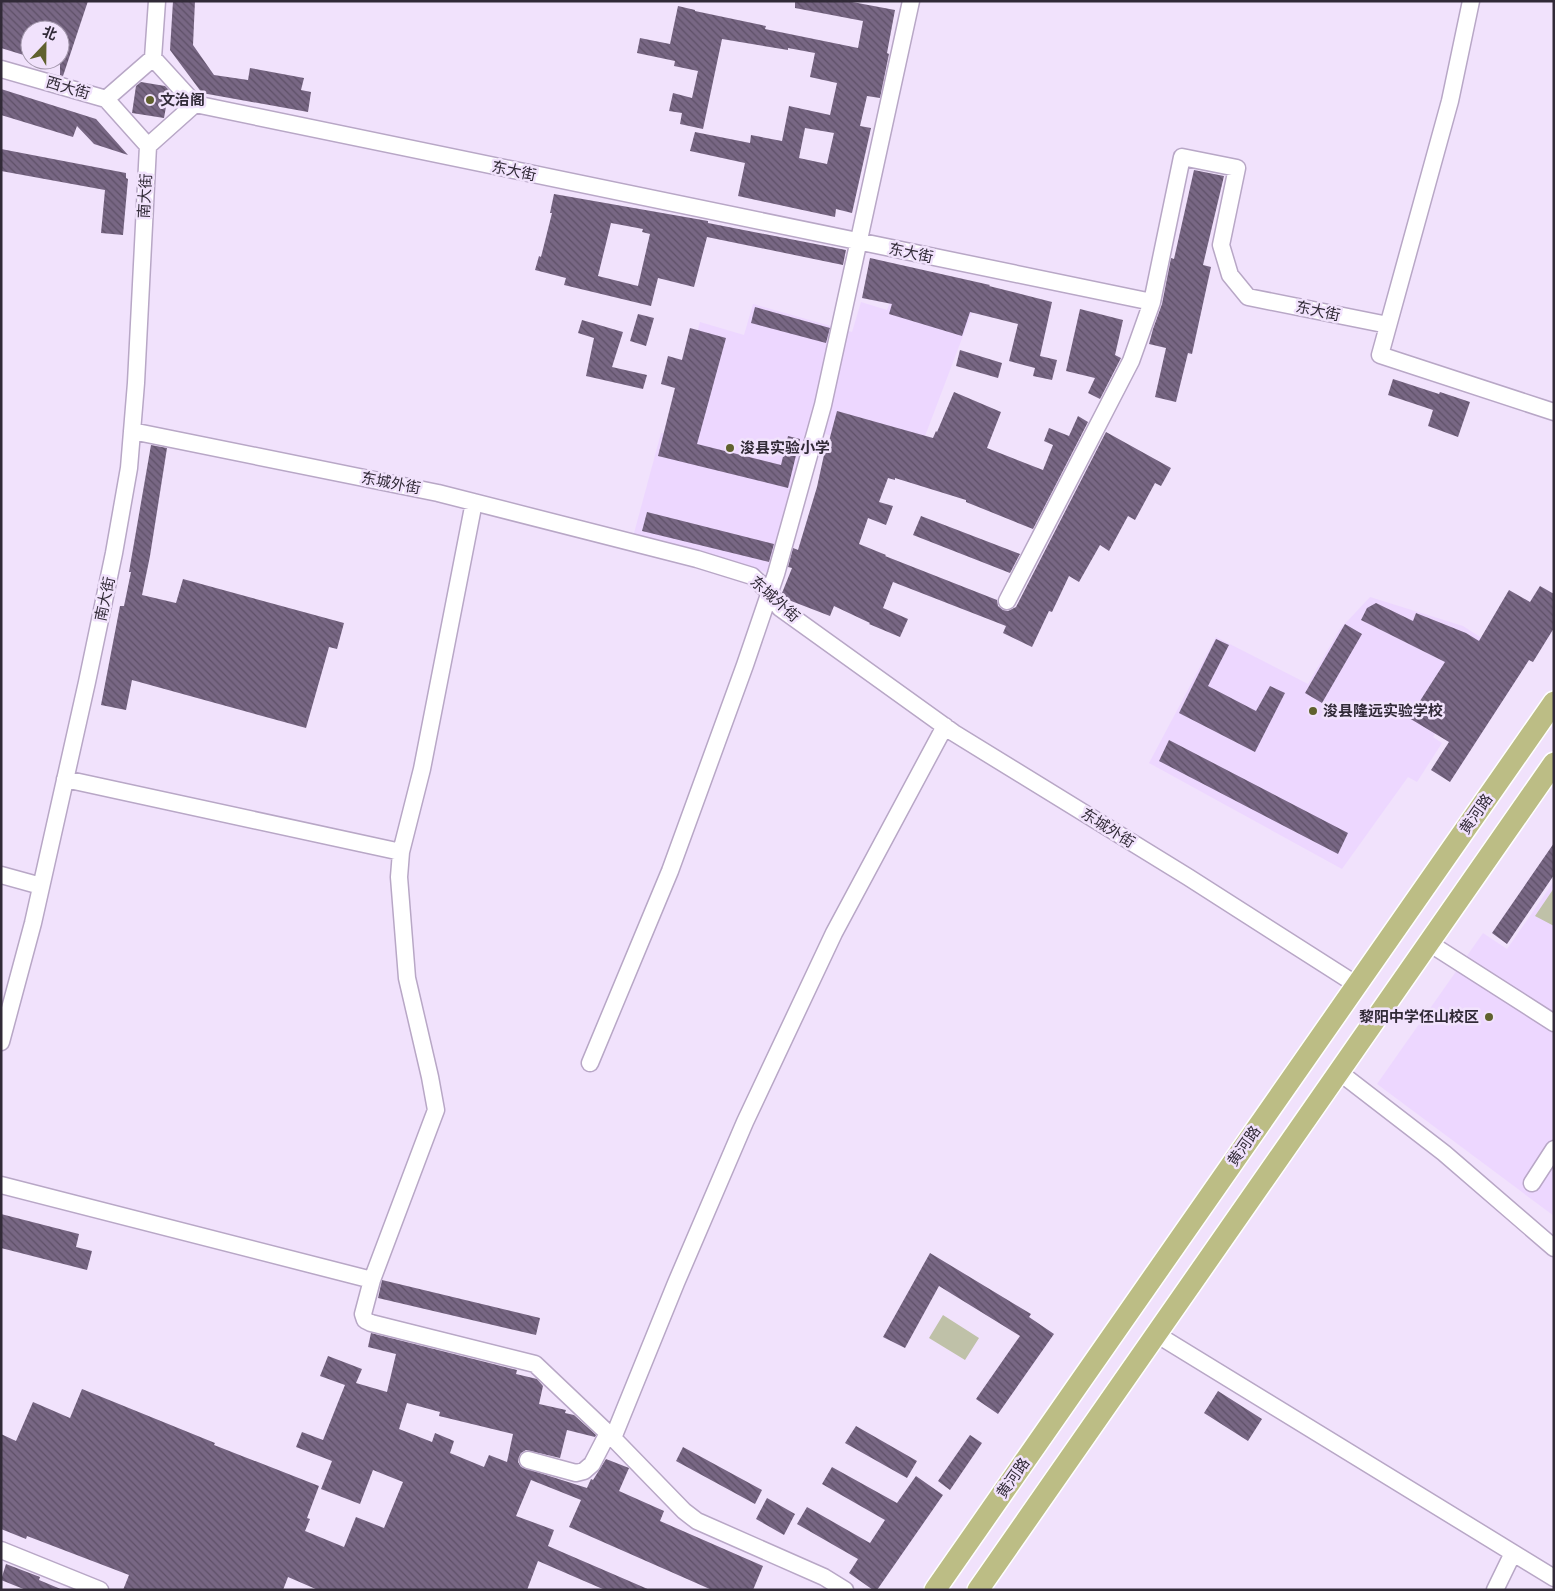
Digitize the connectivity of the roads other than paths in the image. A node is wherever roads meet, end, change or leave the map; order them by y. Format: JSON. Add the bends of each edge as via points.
{"nodes":[{"id":1,"x":157,"y":1,"type":"edge"},
{"id":2,"x":911,"y":1,"type":"edge"},
{"id":3,"x":1471,"y":1,"type":"edge"},
{"id":4,"x":153,"y":58,"type":"junction"},
{"id":5,"x":1,"y":69,"type":"edge"},
{"id":6,"x":106,"y":99,"type":"junction"},
{"id":7,"x":195,"y":104,"type":"junction"},
{"id":8,"x":148,"y":146,"type":"junction"},
{"id":9,"x":859,"y":242,"type":"junction"},
{"id":10,"x":1152,"y":302,"type":"junction"},
{"id":11,"x":1388,"y":325,"type":"junction"},
{"id":12,"x":1554,"y":412,"type":"edge"},
{"id":13,"x":132,"y":431,"type":"junction"},
{"id":14,"x":474,"y":502,"type":"junction"},
{"id":15,"x":770,"y":592,"type":"junction"},
{"id":16,"x":1007,"y":601,"type":"dead end"},
{"id":17,"x":1554,"y":702,"type":"edge"},
{"id":18,"x":945,"y":726,"type":"junction"},
{"id":19,"x":1554,"y":763,"type":"edge"},
{"id":20,"x":65,"y":779,"type":"junction"},
{"id":21,"x":401,"y":852,"type":"junction"},
{"id":22,"x":1,"y":875,"type":"edge"},
{"id":23,"x":41,"y":886,"type":"junction"},
{"id":24,"x":1429,"y":943,"type":"junction"},
{"id":25,"x":1357,"y":985,"type":"junction"},
{"id":26,"x":1554,"y":1023,"type":"edge"},
{"id":27,"x":1,"y":1042,"type":"edge"},
{"id":28,"x":590,"y":1062,"type":"dead end"},
{"id":29,"x":1338,"y":1072,"type":"junction"},
{"id":30,"x":1554,"y":1149,"type":"edge"},
{"id":31,"x":1532,"y":1183,"type":"dead end"},
{"id":32,"x":1,"y":1185,"type":"edge"},
{"id":33,"x":1554,"y":1248,"type":"edge"},
{"id":34,"x":372,"y":1280,"type":"junction"},
{"id":35,"x":1156,"y":1334,"type":"junction"},
{"id":36,"x":611,"y":1436,"type":"junction"},
{"id":37,"x":528,"y":1460,"type":"dead end"},
{"id":38,"x":1,"y":1550,"type":"edge"},
{"id":39,"x":1513,"y":1553,"type":"junction"},
{"id":40,"x":1554,"y":1578,"type":"edge"},
{"id":41,"x":100,"y":1590,"type":"edge"},
{"id":42,"x":846,"y":1590,"type":"edge"},
{"id":43,"x":935,"y":1590,"type":"edge"},
{"id":44,"x":978,"y":1590,"type":"edge"},
{"id":45,"x":1495,"y":1590,"type":"edge"}],
"edges":[{"from":1,"to":4,"type":"street"},
{"from":2,"to":9,"type":"street"},
{"from":3,"to":11,"type":"street","via":[[1450,101]]},
{"from":4,"to":6,"type":"street"},
{"from":4,"to":7,"type":"street"},
{"from":5,"to":6,"type":"street","name":"西大街"},
{"from":6,"to":8,"type":"street"},
{"from":7,"to":8,"type":"street"},
{"from":7,"to":9,"type":"street","name":"东大街"},
{"from":8,"to":13,"type":"street","name":"南大街"},
{"from":9,"to":10,"type":"street","name":"东大街"},
{"from":9,"to":15,"type":"street","via":[[823,405]]},
{"from":10,"to":11,"type":"street","name":"东大街","via":[[1182,157],[1237,168],[1221,245],[1230,275],[1248,296]]},
{"from":10,"to":16,"type":"street","via":[[1131,361]]},
{"from":11,"to":12,"type":"street","via":[[1380,355]]},
{"from":13,"to":14,"type":"street","name":"东城外街"},
{"from":13,"to":20,"type":"street","name":"南大街","via":[[114,553]]},
{"from":14,"to":15,"type":"street","name":"东城外街","via":[[732,569],[752,576]]},
{"from":14,"to":21,"type":"street","via":[[422,769]]},
{"from":15,"to":18,"type":"street","name":"东城外街","via":[[780,608]]},
{"from":15,"to":28,"type":"street","via":[[670,871]]},
{"from":17,"to":25,"type":"main road","name":"黄河路"},
{"from":18,"to":25,"type":"street","name":"东城外街"},
{"from":18,"to":36,"type":"street","via":[[834,933],[745,1122]]},
{"from":19,"to":24,"type":"main road"},
{"from":20,"to":21,"type":"street"},
{"from":20,"to":23,"type":"street","name":"南大街"},
{"from":21,"to":34,"type":"street","via":[[399,877],[407,978],[436,1110]]},
{"from":22,"to":23,"type":"street"},
{"from":23,"to":27,"type":"street","name":"南大街"},
{"from":24,"to":26,"type":"street"},
{"from":24,"to":29,"type":"main road"},
{"from":25,"to":43,"type":"main road","name":"黄河路"},
{"from":29,"to":33,"type":"street","via":[[1444,1153]]},
{"from":29,"to":35,"type":"main road"},
{"from":30,"to":31,"type":"street"},
{"from":32,"to":34,"type":"street"},
{"from":34,"to":36,"type":"street","via":[[363,1314],[365,1320],[535,1364]]},
{"from":35,"to":39,"type":"street"},
{"from":35,"to":44,"type":"main road"},
{"from":36,"to":37,"type":"street","via":[[584,1471],[576,1473]]},
{"from":36,"to":42,"type":"street","via":[[697,1521],[824,1577]]},
{"from":38,"to":41,"type":"street"},
{"from":39,"to":40,"type":"street"},
{"from":39,"to":45,"type":"street"}]}
